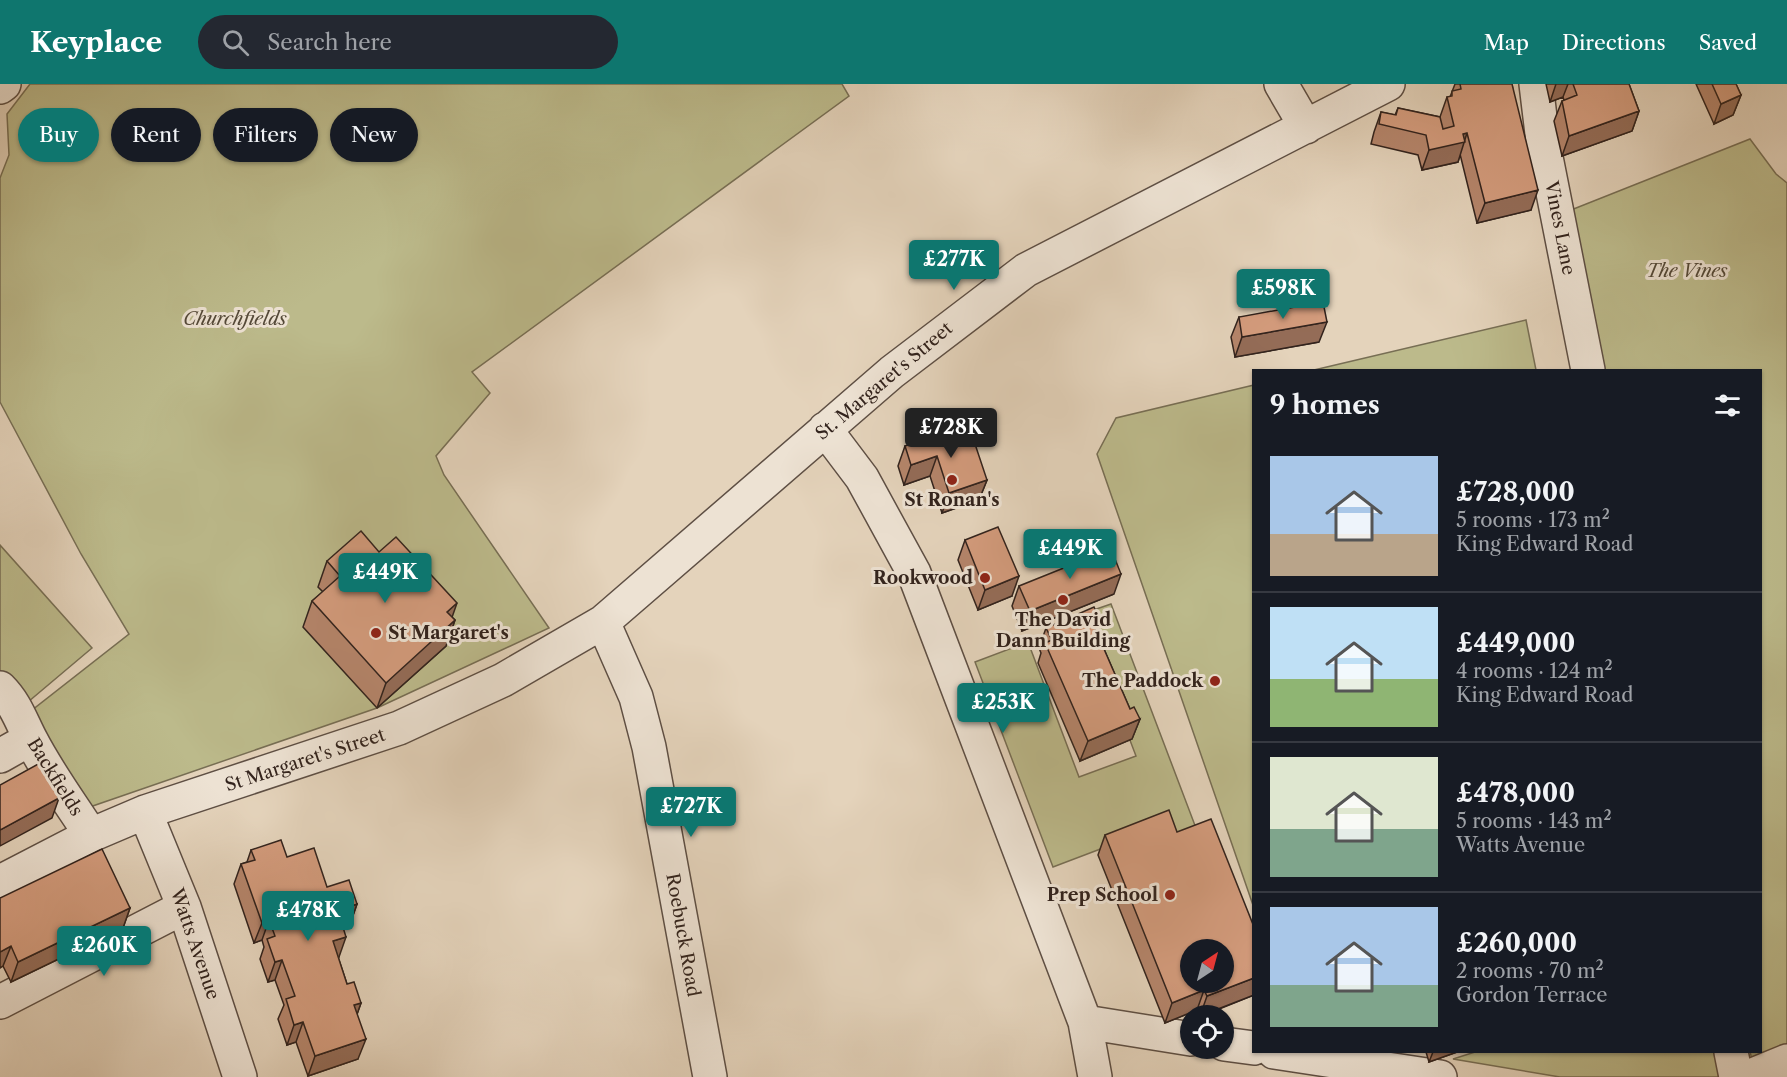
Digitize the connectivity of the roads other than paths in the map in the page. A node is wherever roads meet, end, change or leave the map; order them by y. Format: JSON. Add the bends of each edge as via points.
{"nodes":[{"id":1,"x":4,"y":84,"type":"edge"},
{"id":2,"x":1281,"y":84,"type":"edge"},
{"id":3,"x":1388,"y":84,"type":"edge"},
{"id":4,"x":1536,"y":84,"type":"edge"},
{"id":5,"x":0,"y":87,"type":"edge"},
{"id":6,"x":1306,"y":127,"type":"junction"},
{"id":7,"x":1588,"y":369,"type":"edge"},
{"id":8,"x":825,"y":429,"type":"junction"},
{"id":9,"x":603,"y":622,"type":"junction"},
{"id":10,"x":2,"y":697,"type":"edge"},
{"id":11,"x":30,"y":740,"type":"junction"},
{"id":12,"x":0,"y":756,"type":"edge"},
{"id":13,"x":145,"y":812,"type":"junction"},
{"id":14,"x":91,"y":835,"type":"junction"},
{"id":15,"x":0,"y":882,"type":"edge"},
{"id":16,"x":184,"y":907,"type":"junction"},
{"id":17,"x":0,"y":1002,"type":"edge"},
{"id":18,"x":1085,"y":1022,"type":"junction"},
{"id":19,"x":1180,"y":1037,"type":"edge"},
{"id":20,"x":1234,"y":1045,"type":"edge"},
{"id":21,"x":1252,"y":1048,"type":"edge"},
{"id":22,"x":1281,"y":1053,"type":"edge"},
{"id":23,"x":1731,"y":1053,"type":"edge"},
{"id":24,"x":1787,"y":1060,"type":"edge"},
{"id":25,"x":240,"y":1077,"type":"edge"},
{"id":26,"x":710,"y":1077,"type":"edge"},
{"id":27,"x":1095,"y":1077,"type":"edge"},
{"id":28,"x":1440,"y":1077,"type":"edge"},
{"id":29,"x":1736,"y":1077,"type":"edge"},
{"id":30,"x":1748,"y":1077,"type":"edge"}],
"edges":[{"from":1,"to":5,"type":"street"},
{"from":2,"to":6,"type":"street"},
{"from":3,"to":6,"type":"street","name":"St. Margaret's Street"},
{"from":4,"to":7,"type":"street","name":"Vines Lane","via":[[1543,142]]},
{"from":6,"to":8,"type":"street","name":"St. Margaret's Street","via":[[1026,270],[900,365]]},
{"from":8,"to":9,"type":"street","name":"St. Margaret's Street"},
{"from":8,"to":18,"type":"street","via":[[862,478],[914,573]]},
{"from":9,"to":13,"type":"street","name":"St Margaret's Street","via":[[503,680],[399,728]]},
{"from":9,"to":26,"type":"street","name":"Roebuck Road","via":[[636,697],[649,747]]},
{"from":10,"to":11,"type":"street","name":"Backfields","via":[[22,718]]},
{"from":11,"to":12,"type":"street"},
{"from":11,"to":14,"type":"street","name":"Backfields"},
{"from":13,"to":14,"type":"street","name":"St Margaret's Street"},
{"from":13,"to":16,"type":"street","name":"Watts Avenue"},
{"from":14,"to":15,"type":"street","name":"St Margaret's Street"},
{"from":16,"to":17,"type":"street"},
{"from":16,"to":25,"type":"street","name":"Watts Avenue"},
{"from":18,"to":19,"type":"street"},
{"from":18,"to":27,"type":"street"},
{"from":20,"to":21,"type":"street"},
{"from":22,"to":28,"type":"street"},
{"from":23,"to":29,"type":"street"},
{"from":24,"to":30,"type":"street"}]}
